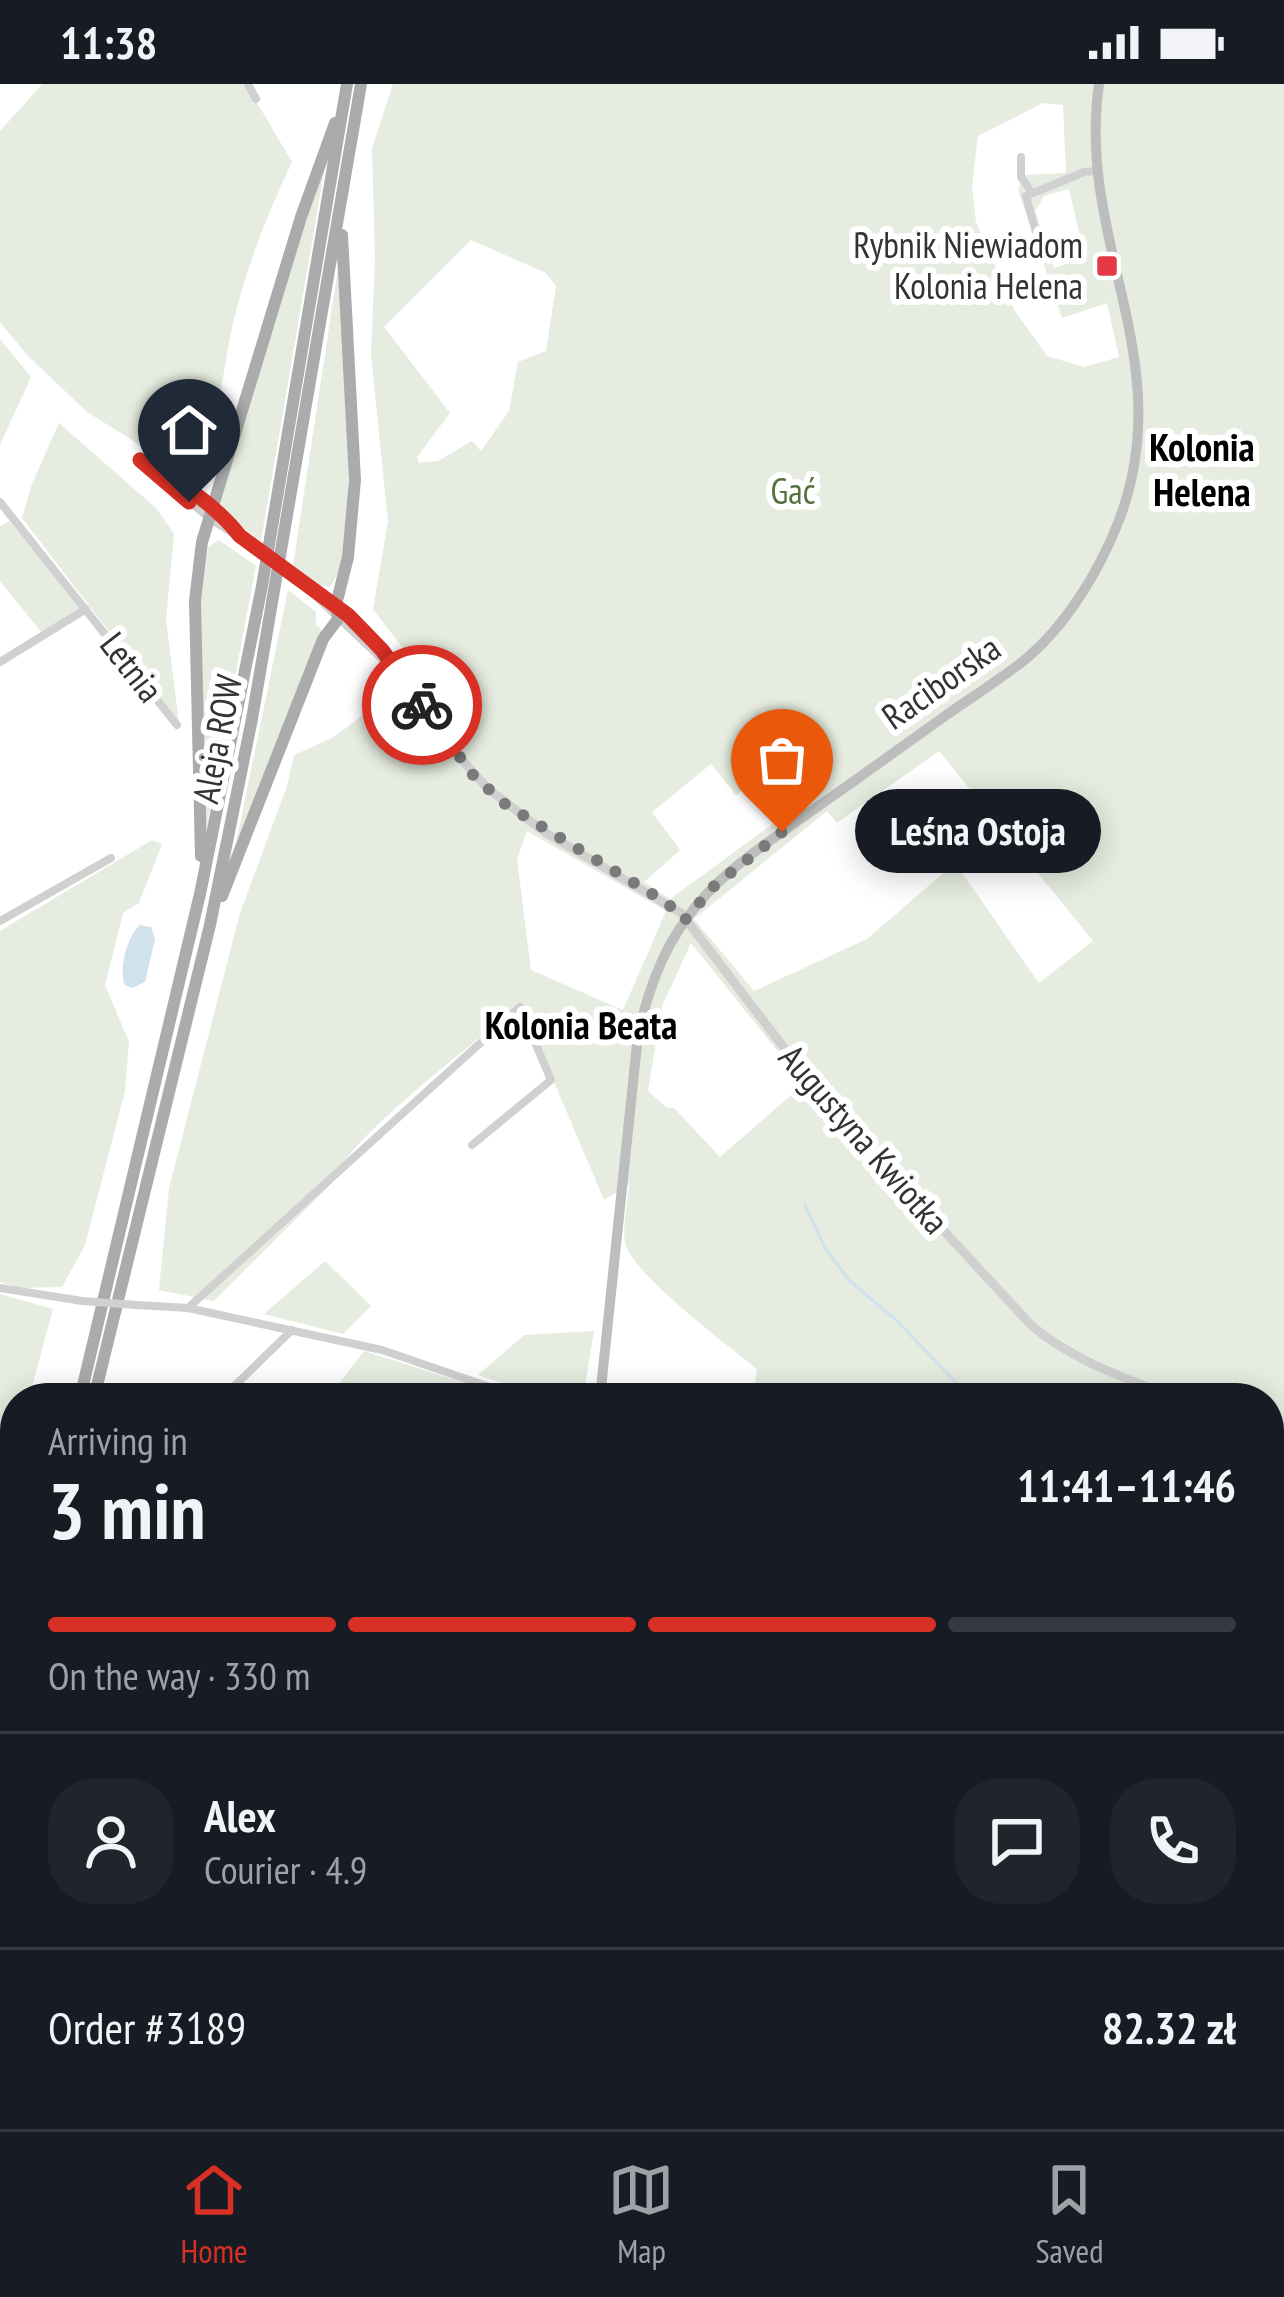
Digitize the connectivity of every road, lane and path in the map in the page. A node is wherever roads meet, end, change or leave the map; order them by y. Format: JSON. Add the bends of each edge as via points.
{"nodes":[{"id":1,"x":248,"y":84,"type":"edge"},
{"id":2,"x":361,"y":84,"type":"edge"},
{"id":3,"x":1100,"y":84,"type":"edge"},
{"id":4,"x":346,"y":89,"type":"edge"},
{"id":5,"x":256,"y":99,"type":"dead end"},
{"id":6,"x":1021,"y":157,"type":"dead end"},
{"id":7,"x":1096,"y":171,"type":"junction"},
{"id":8,"x":1032,"y":193,"type":"junction"},
{"id":9,"x":340,"y":213,"type":"junction"},
{"id":10,"x":1040,"y":247,"type":"dead end"},
{"id":11,"x":0,"y":502,"type":"edge"},
{"id":12,"x":211,"y":513,"type":"junction"},
{"id":13,"x":86,"y":608,"type":"junction"},
{"id":14,"x":337,"y":612,"type":"junction"},
{"id":15,"x":0,"y":662,"type":"edge"},
{"id":16,"x":177,"y":725,"type":"dead end"},
{"id":17,"x":111,"y":859,"type":"dead end"},
{"id":18,"x":200,"y":894,"type":"junction"},
{"id":19,"x":685,"y":920,"type":"junction"},
{"id":20,"x":0,"y":921,"type":"edge"},
{"id":21,"x":210,"y":925,"type":"junction"},
{"id":22,"x":472,"y":1145,"type":"dead end"},
{"id":23,"x":0,"y":1288,"type":"edge"},
{"id":24,"x":188,"y":1308,"type":"junction"},
{"id":25,"x":292,"y":1329,"type":"junction"},
{"id":26,"x":470,"y":1381,"type":"joint"},
{"id":27,"x":84,"y":1383,"type":"edge"},
{"id":28,"x":98,"y":1383,"type":"edge"},
{"id":29,"x":238,"y":1383,"type":"edge"},
{"id":30,"x":476,"y":1383,"type":"edge"},
{"id":31,"x":602,"y":1383,"type":"edge"},
{"id":32,"x":1141,"y":1383,"type":"edge"}],
"edges":[{"from":1,"to":5,"type":"street"},
{"from":2,"to":9,"type":"main road","name":"Aleja ROW"},
{"from":3,"to":7,"type":"main road","name":"Raciborska"},
{"from":4,"to":12,"type":"main road"},
{"from":4,"to":18,"type":"main road","name":"Aleja ROW","via":[[262,586]]},
{"from":6,"to":8,"type":"street"},
{"from":7,"to":8,"type":"street"},
{"from":7,"to":19,"type":"main road","name":"Raciborska","via":[[1140,403],[1136,466],[1097,567],[1029,656],[757,850]]},
{"from":8,"to":10,"type":"street","via":[[1026,196]]},
{"from":9,"to":14,"type":"main road","via":[[355,480]]},
{"from":9,"to":21,"type":"main road","name":"Aleja ROW"},
{"from":11,"to":13,"type":"street","name":"Letnia"},
{"from":12,"to":12,"type":"street","via":[[169,476],[140,460]]},
{"from":12,"to":14,"type":"street","name":"Augustyna Kwiotka","bridge":true},
{"from":12,"to":18,"type":"main road","via":[[195,601]]},
{"from":13,"to":15,"type":"street","name":"Letnia"},
{"from":13,"to":16,"type":"street","name":"Letnia"},
{"from":14,"to":19,"type":"street","name":"Augustyna Kwiotka","via":[[392,667],[488,790]]},
{"from":14,"to":21,"type":"main road"},
{"from":17,"to":20,"type":"street"},
{"from":18,"to":27,"type":"main road","name":"Aleja ROW"},
{"from":19,"to":31,"type":"main road","name":"Raciborska","via":[[656,970],[638,1035]]},
{"from":19,"to":32,"type":"street","name":"Augustyna Kwiotka","via":[[830,1108],[1032,1326],[1058,1347]]},
{"from":21,"to":28,"type":"main road","name":"Aleja ROW"},
{"from":22,"to":24,"type":"street","via":[[551,1080],[520,1007]]},
{"from":23,"to":24,"type":"street","bridge":true},
{"from":24,"to":25,"type":"street"},
{"from":25,"to":26,"type":"street"},
{"from":25,"to":29,"type":"street"},
{"from":26,"to":30,"type":"street"}]}
